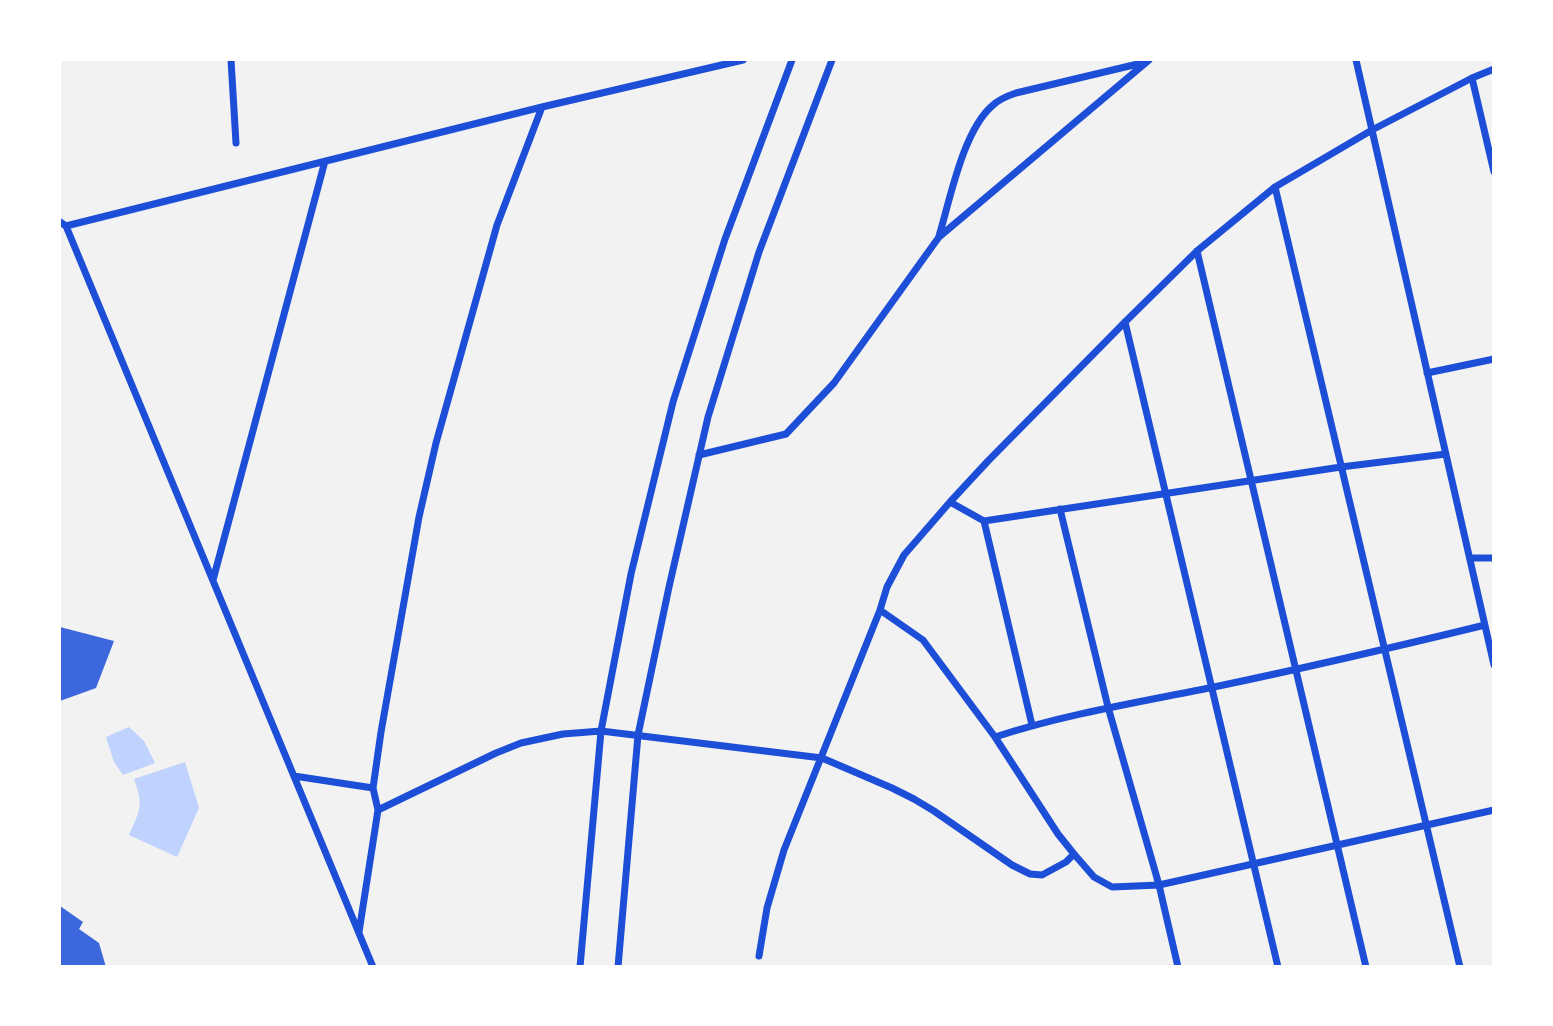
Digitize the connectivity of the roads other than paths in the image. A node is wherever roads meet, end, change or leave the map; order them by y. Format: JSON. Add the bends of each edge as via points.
{"nodes":[{"id":1,"x":230,"y":60,"type":"edge"},
{"id":2,"x":743,"y":60,"type":"edge"},
{"id":3,"x":792,"y":60,"type":"edge"},
{"id":4,"x":832,"y":60,"type":"edge"},
{"id":5,"x":1356,"y":60,"type":"edge"},
{"id":6,"x":1146,"y":61,"type":"edge"},
{"id":7,"x":1493,"y":69,"type":"edge"},
{"id":8,"x":1472,"y":78,"type":"junction"},
{"id":9,"x":542,"y":107,"type":"junction"},
{"id":10,"x":1372,"y":130,"type":"junction"},
{"id":11,"x":236,"y":143,"type":"dead end"},
{"id":12,"x":326,"y":162,"type":"junction"},
{"id":13,"x":1493,"y":172,"type":"edge"},
{"id":14,"x":1275,"y":187,"type":"junction"},
{"id":15,"x":63,"y":224,"type":"edge"},
{"id":16,"x":939,"y":237,"type":"junction"},
{"id":17,"x":1197,"y":251,"type":"junction"},
{"id":18,"x":1125,"y":322,"type":"junction"},
{"id":19,"x":1493,"y":359,"type":"edge"},
{"id":20,"x":1427,"y":373,"type":"junction"},
{"id":21,"x":1446,"y":454,"type":"junction"},
{"id":22,"x":699,"y":455,"type":"junction"},
{"id":23,"x":1341,"y":467,"type":"junction"},
{"id":24,"x":1252,"y":482,"type":"junction"},
{"id":25,"x":1166,"y":494,"type":"junction"},
{"id":26,"x":950,"y":502,"type":"junction"},
{"id":27,"x":1060,"y":509,"type":"junction"},
{"id":28,"x":984,"y":522,"type":"junction"},
{"id":29,"x":1470,"y":558,"type":"junction"},
{"id":30,"x":1493,"y":558,"type":"edge"},
{"id":31,"x":213,"y":580,"type":"junction"},
{"id":32,"x":880,"y":610,"type":"junction"},
{"id":33,"x":1485,"y":625,"type":"junction"},
{"id":34,"x":1385,"y":649,"type":"junction"},
{"id":35,"x":1493,"y":664,"type":"edge"},
{"id":36,"x":1296,"y":669,"type":"junction"},
{"id":37,"x":1212,"y":687,"type":"junction"},
{"id":38,"x":1108,"y":706,"type":"junction"},
{"id":39,"x":1032,"y":725,"type":"junction"},
{"id":40,"x":601,"y":731,"type":"junction"},
{"id":41,"x":638,"y":735,"type":"junction"},
{"id":42,"x":995,"y":737,"type":"junction"},
{"id":43,"x":822,"y":758,"type":"junction"},
{"id":44,"x":294,"y":776,"type":"junction"},
{"id":45,"x":373,"y":788,"type":"junction"},
{"id":46,"x":378,"y":810,"type":"junction"},
{"id":47,"x":1493,"y":810,"type":"edge"},
{"id":48,"x":1426,"y":825,"type":"junction"},
{"id":49,"x":1337,"y":845,"type":"junction"},
{"id":50,"x":1074,"y":854,"type":"junction"},
{"id":51,"x":1254,"y":863,"type":"junction"},
{"id":52,"x":1159,"y":885,"type":"junction"},
{"id":53,"x":359,"y":932,"type":"junction"},
{"id":54,"x":759,"y":956,"type":"dead end"},
{"id":55,"x":373,"y":967,"type":"edge"},
{"id":56,"x":580,"y":967,"type":"edge"},
{"id":57,"x":618,"y":967,"type":"edge"},
{"id":58,"x":1178,"y":967,"type":"edge"},
{"id":59,"x":1278,"y":967,"type":"edge"},
{"id":60,"x":1366,"y":967,"type":"edge"},
{"id":61,"x":1460,"y":967,"type":"edge"}],
"edges":[{"from":1,"to":11,"type":"street"},
{"from":2,"to":9,"type":"street"},
{"from":3,"to":40,"type":"street","via":[[725,239],[673,402],[631,574]]},
{"from":4,"to":22,"type":"street","via":[[759,252]]},
{"from":5,"to":10,"type":"street"},
{"from":6,"to":16,"type":"street"},
{"from":6,"to":16,"type":"street","via":[[1016,93],[990,107],[976,124],[963,156]]},
{"from":7,"to":8,"type":"street"},
{"from":8,"to":10,"type":"street"},
{"from":8,"to":13,"type":"street"},
{"from":9,"to":12,"type":"street"},
{"from":9,"to":45,"type":"street","via":[[497,225],[436,443]]},
{"from":10,"to":14,"type":"street"},
{"from":10,"to":20,"type":"street"},
{"from":12,"to":15,"type":"street"},
{"from":12,"to":31,"type":"street"},
{"from":14,"to":17,"type":"street"},
{"from":14,"to":23,"type":"street"},
{"from":15,"to":31,"type":"street"},
{"from":16,"to":22,"type":"street","via":[[834,383],[786,434]]},
{"from":17,"to":18,"type":"street"},
{"from":17,"to":24,"type":"street"},
{"from":18,"to":25,"type":"street"},
{"from":18,"to":26,"type":"street"},
{"from":19,"to":20,"type":"street"},
{"from":20,"to":21,"type":"street"},
{"from":21,"to":23,"type":"street"},
{"from":21,"to":29,"type":"street"},
{"from":22,"to":41,"type":"street"},
{"from":23,"to":24,"type":"street"},
{"from":23,"to":34,"type":"street"},
{"from":24,"to":25,"type":"street"},
{"from":24,"to":36,"type":"street"},
{"from":25,"to":27,"type":"street"},
{"from":25,"to":37,"type":"street"},
{"from":26,"to":28,"type":"street"},
{"from":26,"to":32,"type":"street","via":[[905,555]]},
{"from":27,"to":28,"type":"street"},
{"from":27,"to":38,"type":"street"},
{"from":28,"to":39,"type":"street"},
{"from":29,"to":30,"type":"street"},
{"from":29,"to":33,"type":"street"},
{"from":31,"to":44,"type":"street"},
{"from":32,"to":42,"type":"street","via":[[923,640]]},
{"from":32,"to":43,"type":"street"},
{"from":33,"to":34,"type":"street"},
{"from":33,"to":35,"type":"street"},
{"from":34,"to":36,"type":"street"},
{"from":34,"to":48,"type":"street"},
{"from":36,"to":37,"type":"street"},
{"from":36,"to":49,"type":"street"},
{"from":37,"to":38,"type":"street"},
{"from":37,"to":51,"type":"street"},
{"from":38,"to":39,"type":"street"},
{"from":38,"to":52,"type":"street"},
{"from":39,"to":42,"type":"street"},
{"from":40,"to":41,"type":"street"},
{"from":40,"to":46,"type":"street","via":[[521,743]]},
{"from":40,"to":56,"type":"street"},
{"from":41,"to":43,"type":"street"},
{"from":41,"to":57,"type":"street"},
{"from":42,"to":50,"type":"street"},
{"from":43,"to":50,"type":"street","via":[[914,799],[1030,874],[1042,876]]},
{"from":43,"to":54,"type":"street","via":[[784,850]]},
{"from":44,"to":45,"type":"street"},
{"from":44,"to":53,"type":"street"},
{"from":45,"to":46,"type":"street"},
{"from":46,"to":53,"type":"street"},
{"from":47,"to":48,"type":"street"},
{"from":48,"to":49,"type":"street"},
{"from":48,"to":61,"type":"street"},
{"from":49,"to":51,"type":"street"},
{"from":49,"to":60,"type":"street"},
{"from":50,"to":52,"type":"street","via":[[1094,877],[1112,887]]},
{"from":51,"to":52,"type":"street"},
{"from":51,"to":59,"type":"street"},
{"from":52,"to":58,"type":"street"},
{"from":53,"to":55,"type":"street"}]}
